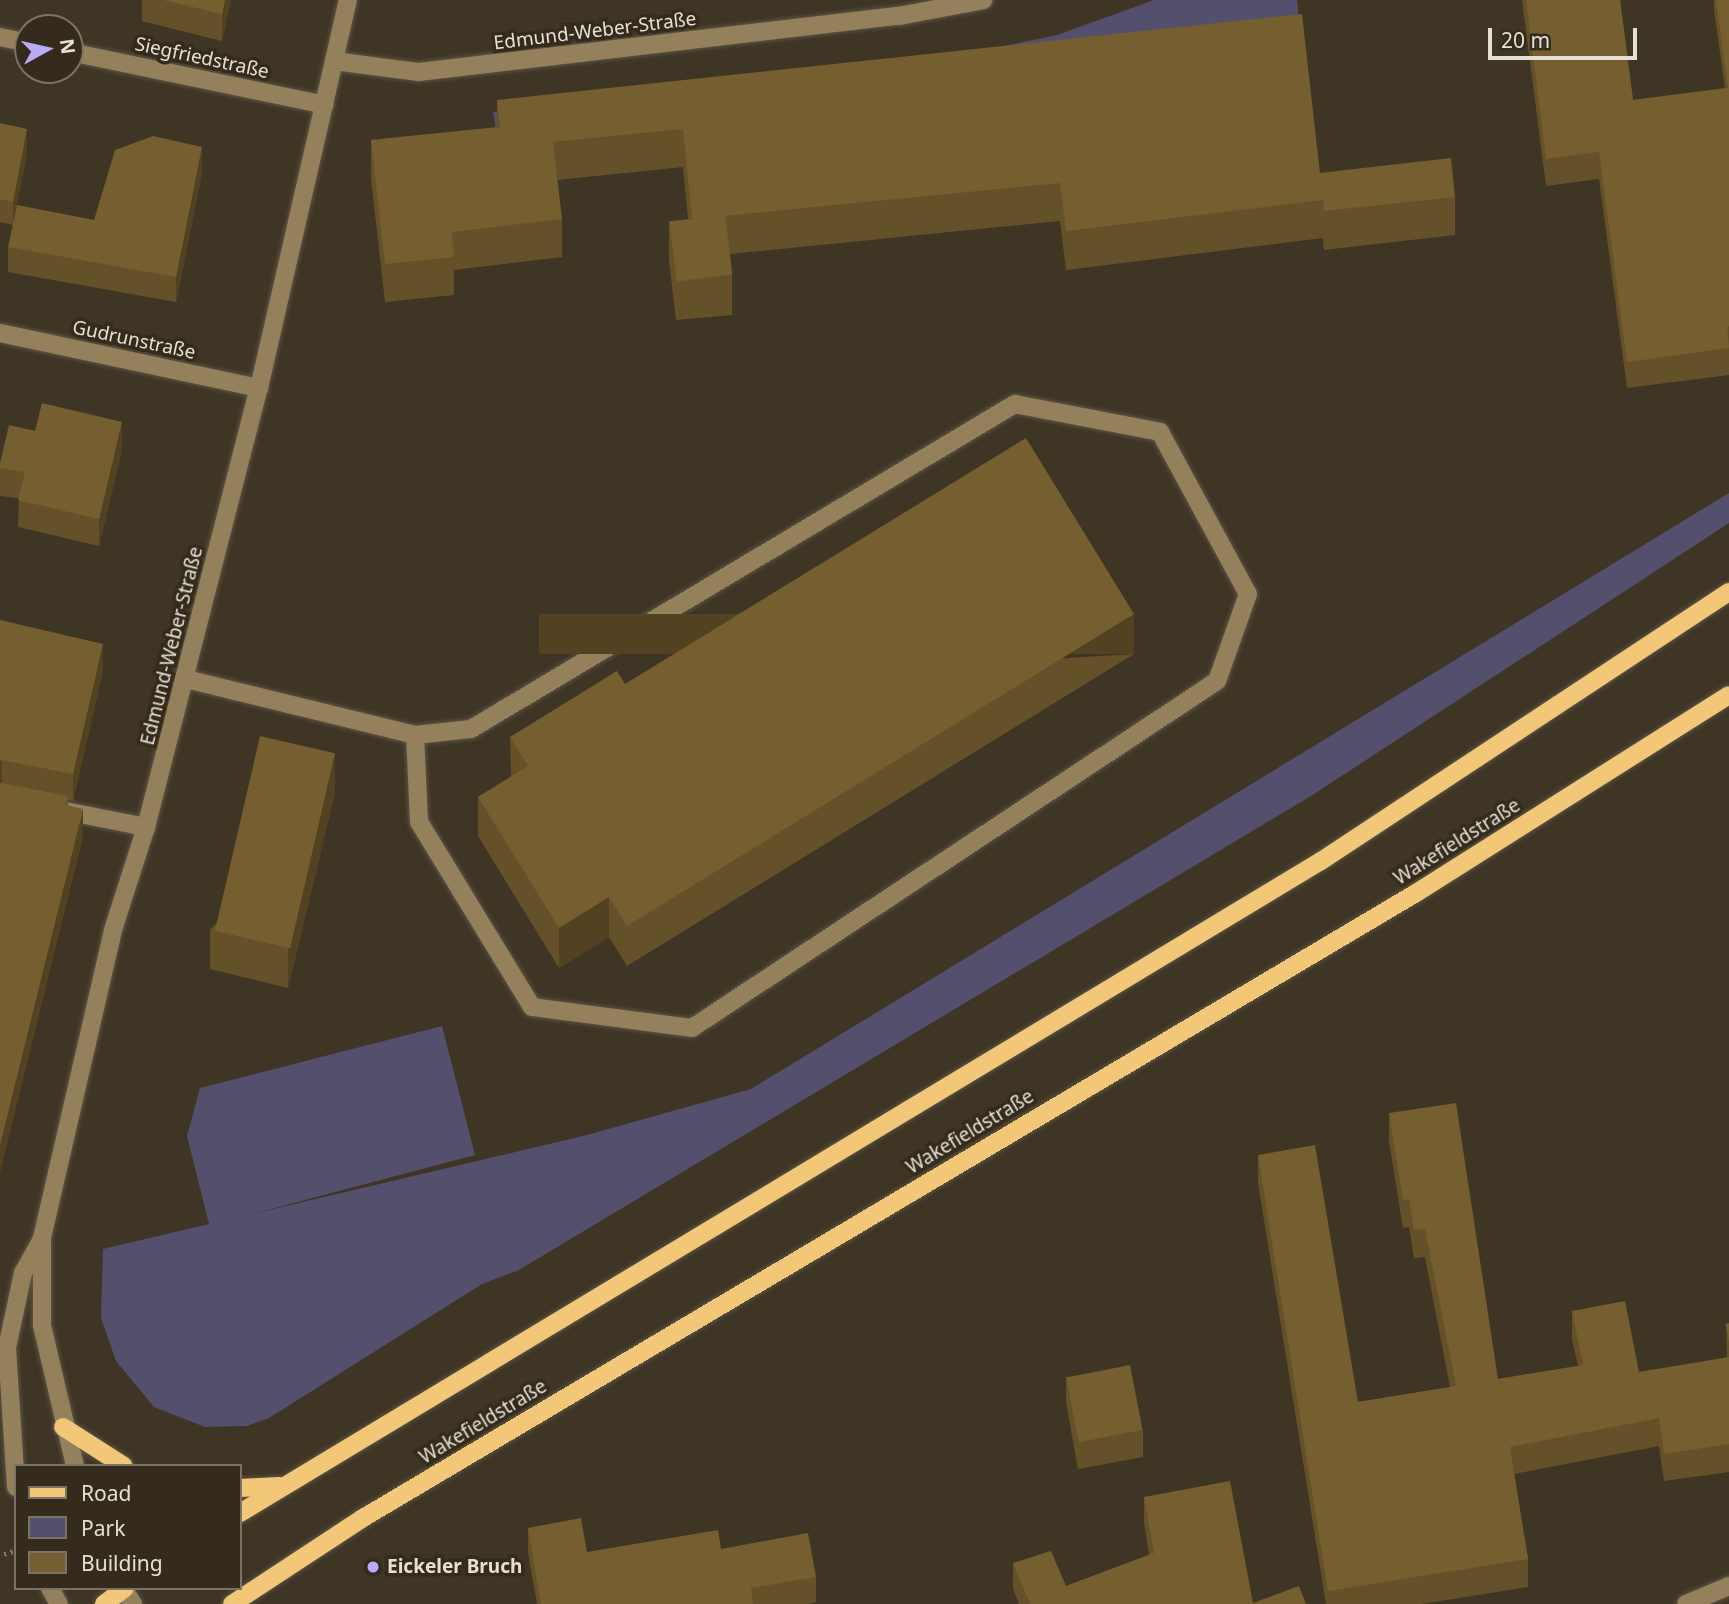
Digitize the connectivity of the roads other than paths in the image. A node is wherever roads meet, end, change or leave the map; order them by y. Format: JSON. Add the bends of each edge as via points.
{"nodes":[{"id":1,"x":348,"y":0,"type":"edge"},
{"id":2,"x":984,"y":0,"type":"edge"},
{"id":3,"x":84,"y":55,"type":"edge"},
{"id":4,"x":334,"y":61,"type":"junction"},
{"id":5,"x":324,"y":105,"type":"junction"},
{"id":6,"x":0,"y":333,"type":"edge"},
{"id":7,"x":259,"y":388,"type":"junction"},
{"id":8,"x":1729,"y":592,"type":"edge"},
{"id":9,"x":186,"y":679,"type":"junction"},
{"id":10,"x":1729,"y":695,"type":"edge"},
{"id":11,"x":415,"y":735,"type":"junction"},
{"id":12,"x":40,"y":806,"type":"edge"},
{"id":13,"x":146,"y":827,"type":"junction"},
{"id":14,"x":42,"y":1238,"type":"junction"},
{"id":15,"x":62,"y":1427,"type":"junction"},
{"id":16,"x":15,"y":1464,"type":"edge"},
{"id":17,"x":74,"y":1464,"type":"edge"},
{"id":18,"x":121,"y":1464,"type":"edge"},
{"id":19,"x":283,"y":1486,"type":"junction"},
{"id":20,"x":242,"y":1488,"type":"edge"},
{"id":21,"x":242,"y":1512,"type":"edge"},
{"id":22,"x":1729,"y":1586,"type":"edge"},
{"id":23,"x":126,"y":1592,"type":"edge"},
{"id":24,"x":104,"y":1604,"type":"edge"},
{"id":25,"x":232,"y":1604,"type":"edge"},
{"id":26,"x":1686,"y":1604,"type":"edge"}],
"edges":[{"from":1,"to":4,"type":"street","name":"Edmund-Weber-Straße"},
{"from":2,"to":4,"type":"street","name":"Edmund-Weber-Straße","via":[[899,16],[419,72]]},
{"from":3,"to":5,"type":"street","name":"Siegfriedstraße"},
{"from":4,"to":5,"type":"street","name":"Edmund-Weber-Straße"},
{"from":5,"to":7,"type":"street","name":"Edmund-Weber-Straße"},
{"from":6,"to":7,"type":"street","name":"Gudrunstraße"},
{"from":7,"to":9,"type":"street","name":"Edmund-Weber-Straße"},
{"from":8,"to":19,"type":"main road","via":[[1321,861]]},
{"from":9,"to":11,"type":"street"},
{"from":9,"to":13,"type":"street","name":"Edmund-Weber-Straße"},
{"from":10,"to":25,"type":"main road","name":"Wakefieldstraße","via":[[1416,893],[363,1518]]},
{"from":11,"to":11,"type":"street","via":[[419,822],[532,1007],[692,1028],[1217,681],[1248,594],[1160,432],[1015,404],[471,729]]},
{"from":12,"to":13,"type":"street"},
{"from":13,"to":14,"type":"street","name":"Edmund-Weber-Straße","via":[[113,930]]},
{"from":14,"to":15,"type":"street","name":"Edmund-Weber-Straße","via":[[43,1325]]},
{"from":14,"to":16,"type":"street","name":"Edmund-Weber-Straße","via":[[23,1273],[7,1348]]},
{"from":15,"to":17,"type":"street","name":"Edmund-Weber-Straße"},
{"from":15,"to":18,"type":"main road"},
{"from":19,"to":20,"type":"main road"},
{"from":19,"to":21,"type":"main road"},
{"from":22,"to":26,"type":"street"},
{"from":23,"to":24,"type":"main road"}]}
